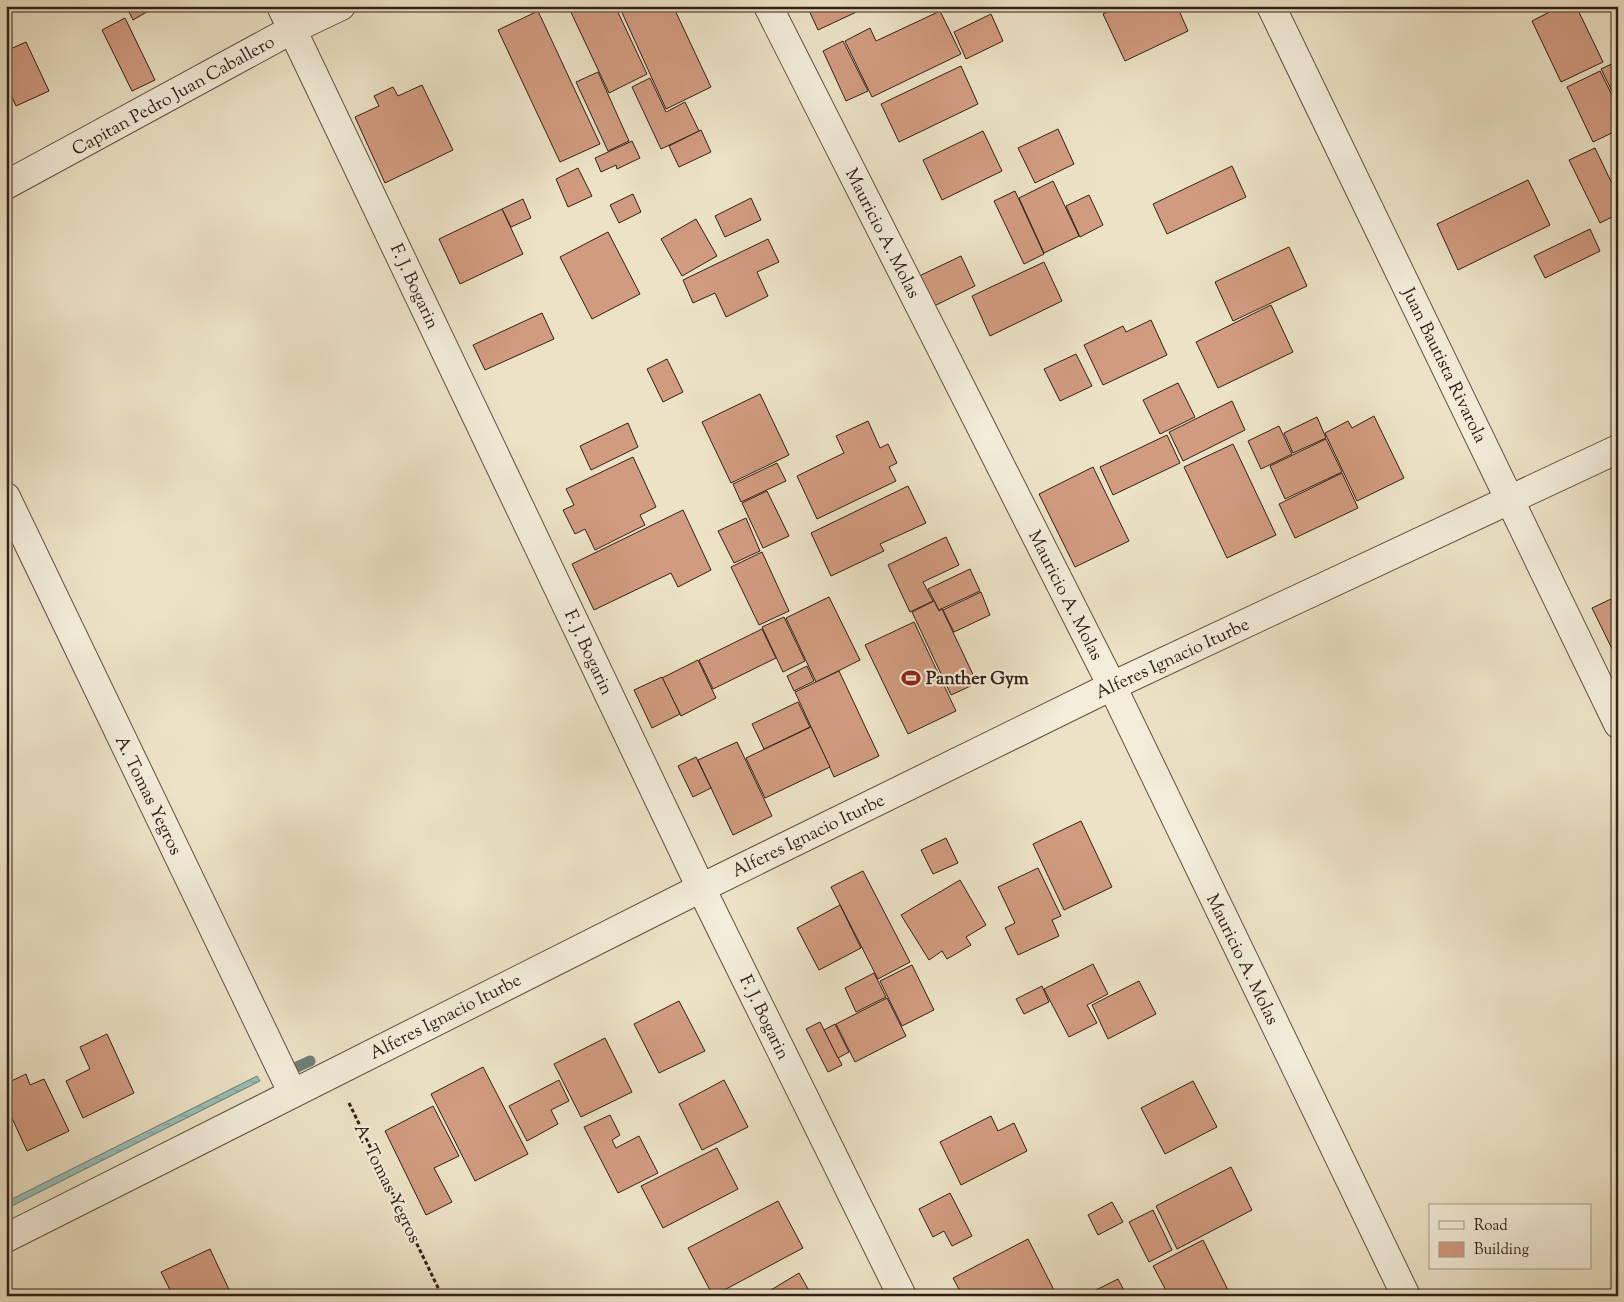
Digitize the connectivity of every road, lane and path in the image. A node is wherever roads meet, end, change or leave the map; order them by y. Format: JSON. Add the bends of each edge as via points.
{"nodes":[{"id":1,"x":341,"y":6,"type":"edge"},
{"id":2,"x":768,"y":6,"type":"edge"},
{"id":3,"x":1271,"y":6,"type":"edge"},
{"id":4,"x":287,"y":18,"type":"edge"},
{"id":5,"x":6,"y":186,"type":"edge"},
{"id":6,"x":1618,"y":449,"type":"edge"},
{"id":7,"x":6,"y":497,"type":"edge"},
{"id":8,"x":1511,"y":500,"type":"junction"},
{"id":9,"x":1112,"y":686,"type":"junction"},
{"id":10,"x":1618,"y":724,"type":"edge"},
{"id":11,"x":701,"y":888,"type":"junction"},
{"id":12,"x":334,"y":1071,"type":"junction"},
{"id":13,"x":292,"y":1092,"type":"junction"},
{"id":14,"x":6,"y":1238,"type":"edge"},
{"id":15,"x":442,"y":1296,"type":"edge"},
{"id":16,"x":902,"y":1296,"type":"edge"},
{"id":17,"x":1406,"y":1296,"type":"edge"}],
"edges":[{"from":1,"to":4,"type":"street","name":"Capitan Pedro Juan Caballero"},
{"from":2,"to":9,"type":"street","name":"Mauricio A. Molas"},
{"from":3,"to":8,"type":"street","name":"Juan Bautista Rivarola"},
{"from":4,"to":5,"type":"street","name":"Capitan Pedro Juan Caballero"},
{"from":4,"to":11,"type":"street","name":"F. J. Bogarin"},
{"from":6,"to":8,"type":"street","name":"Alferes Ignacio Iturbe"},
{"from":7,"to":13,"type":"street","name":"A. Tomas Yegros"},
{"from":8,"to":9,"type":"street","name":"Alferes Ignacio Iturbe"},
{"from":8,"to":10,"type":"street","name":"Juan Bautista Rivarola"},
{"from":9,"to":11,"type":"street","name":"Alferes Ignacio Iturbe"},
{"from":9,"to":17,"type":"street","name":"Mauricio A. Molas"},
{"from":11,"to":12,"type":"street","name":"Alferes Ignacio Iturbe"},
{"from":11,"to":16,"type":"street","name":"F. J. Bogarin"},
{"from":12,"to":13,"type":"street","name":"Alferes Ignacio Iturbe"},
{"from":12,"to":15,"type":"path","name":"A. Tomas Yegros"},
{"from":13,"to":14,"type":"street","name":"Alferes Ignacio Iturbe"}]}
